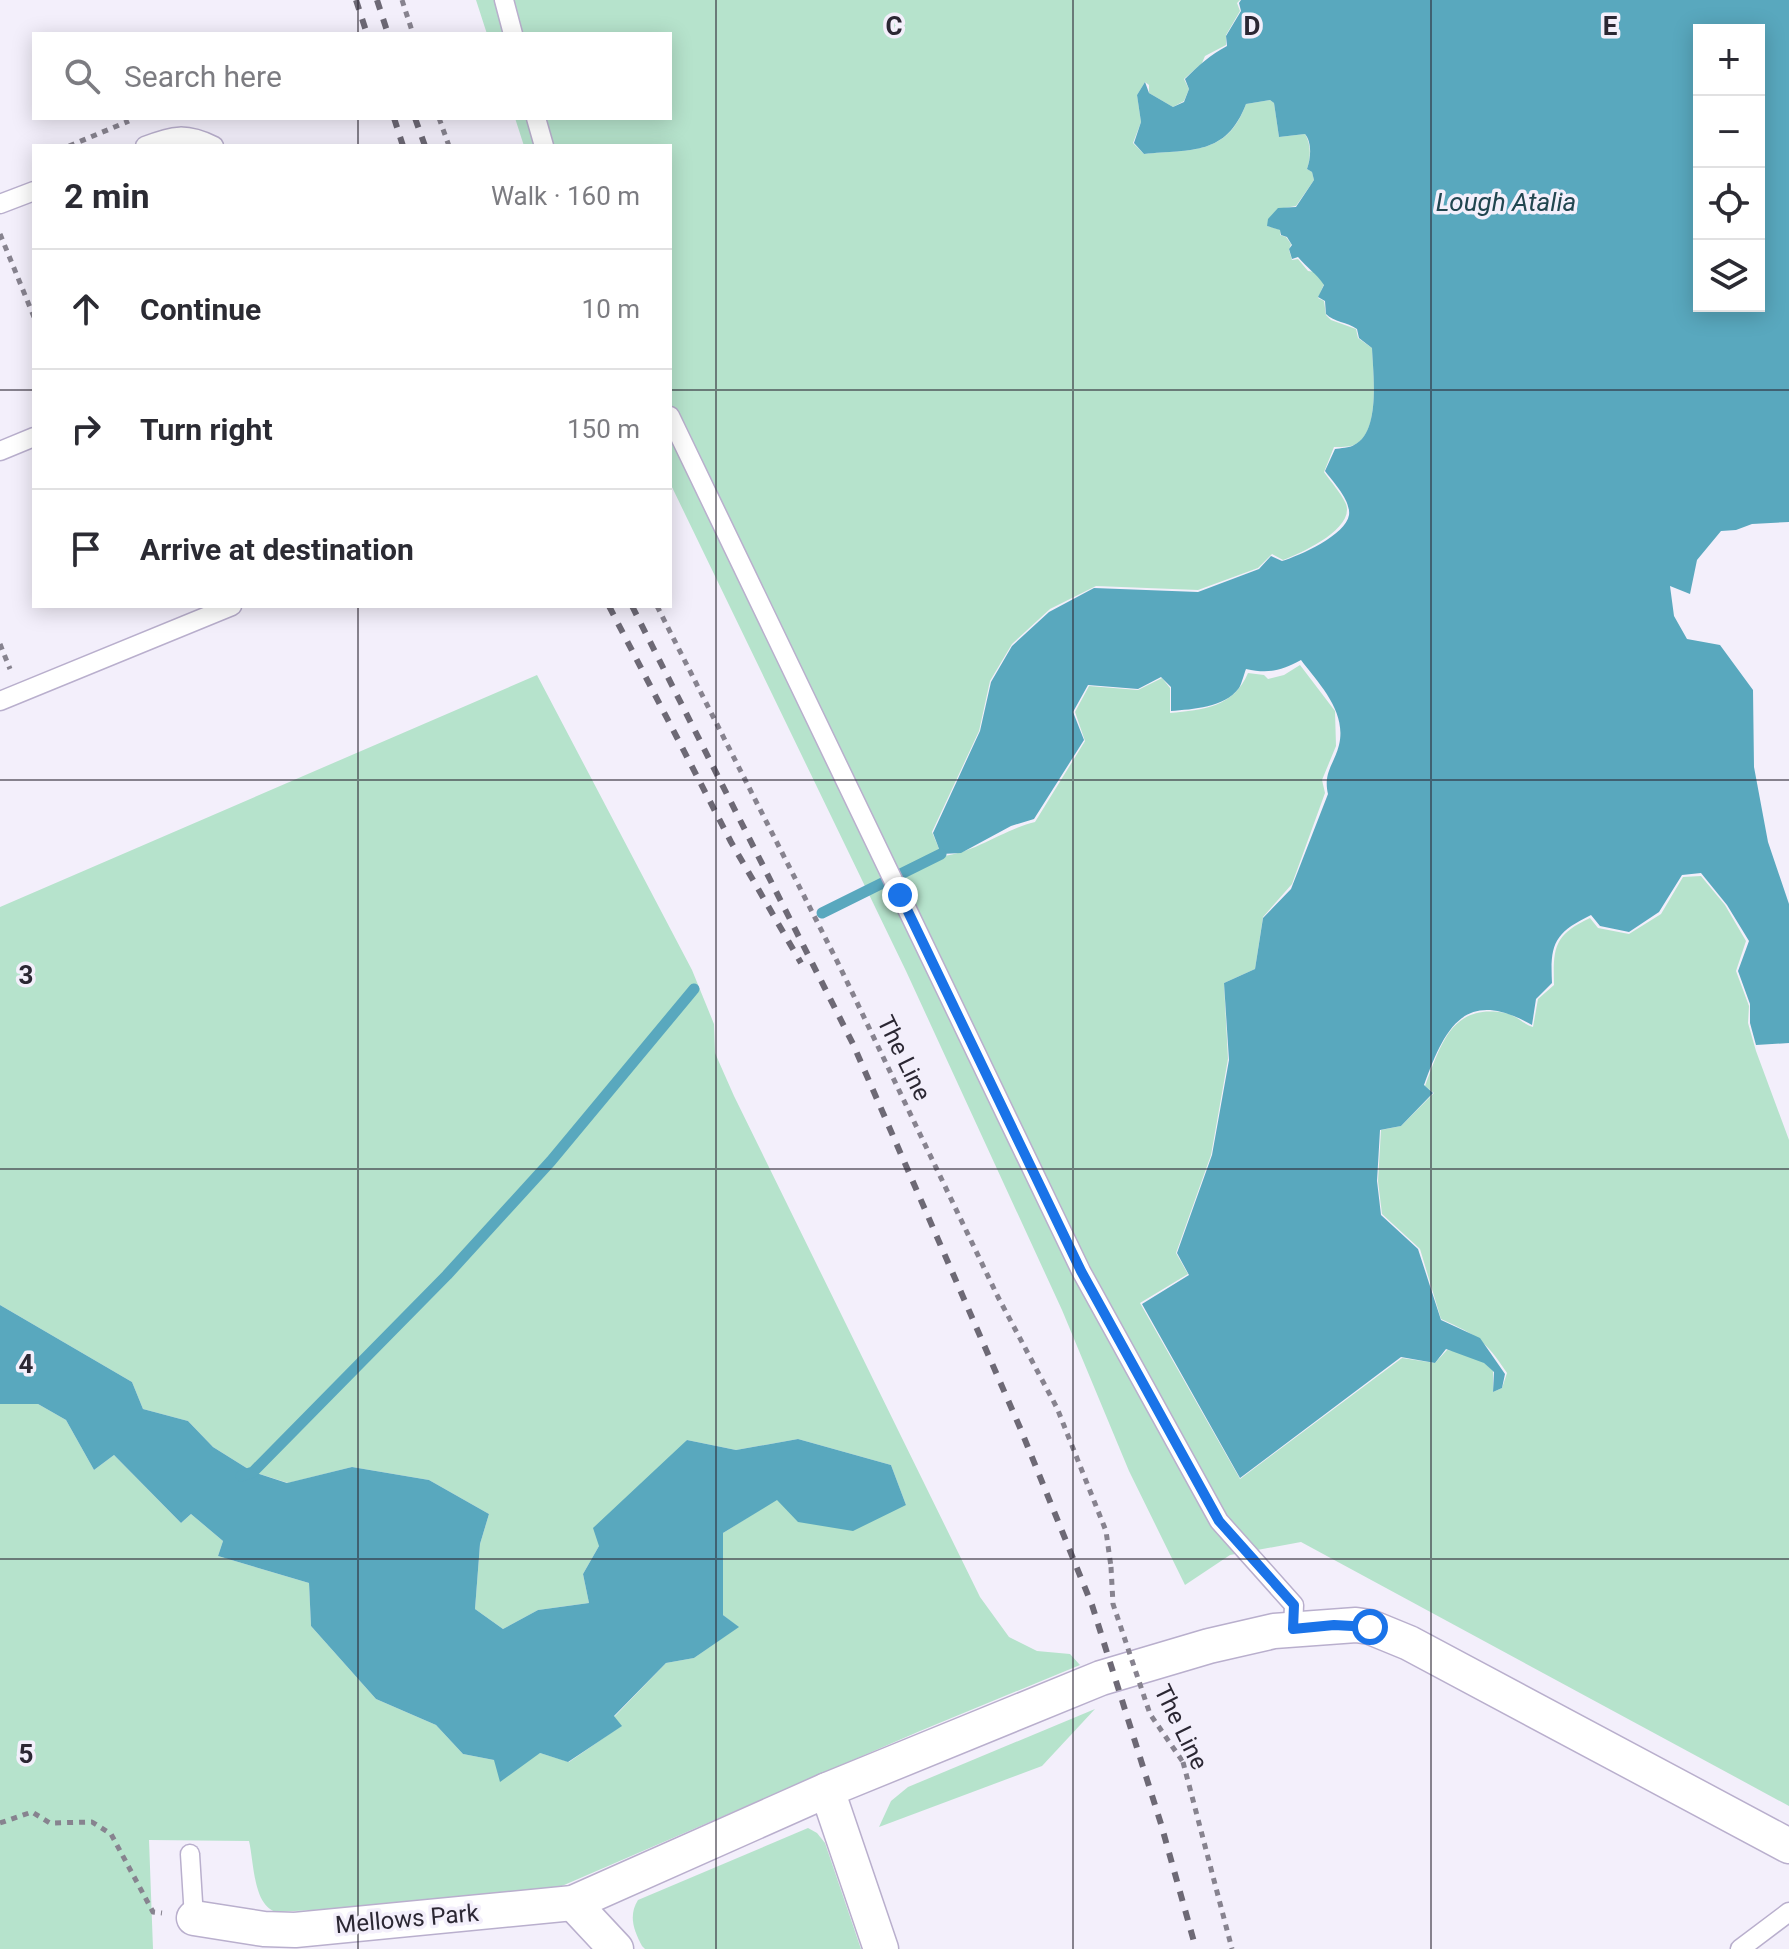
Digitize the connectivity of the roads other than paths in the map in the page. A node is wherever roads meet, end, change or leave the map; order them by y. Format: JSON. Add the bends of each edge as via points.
{"nodes":[{"id":1,"x":504,"y":0,"type":"edge"},
{"id":2,"x":512,"y":32,"type":"edge"},
{"id":3,"x":537,"y":120,"type":"edge"},
{"id":4,"x":150,"y":144,"type":"edge"},
{"id":5,"x":210,"y":144,"type":"edge"},
{"id":6,"x":543,"y":144,"type":"edge"},
{"id":7,"x":32,"y":192,"type":"edge"},
{"id":8,"x":0,"y":204,"type":"edge"},
{"id":9,"x":672,"y":420,"type":"edge"},
{"id":10,"x":32,"y":438,"type":"edge"},
{"id":11,"x":0,"y":451,"type":"edge"},
{"id":12,"x":227,"y":608,"type":"edge"},
{"id":13,"x":0,"y":701,"type":"edge"},
{"id":14,"x":1293,"y":1629,"type":"junction"},
{"id":15,"x":827,"y":1790,"type":"junction"},
{"id":16,"x":1789,"y":1846,"type":"edge"},
{"id":17,"x":190,"y":1854,"type":"dead end"},
{"id":18,"x":573,"y":1903,"type":"junction"},
{"id":19,"x":1789,"y":1912,"type":"edge"},
{"id":20,"x":194,"y":1918,"type":"joint"},
{"id":21,"x":616,"y":1949,"type":"edge"},
{"id":22,"x":881,"y":1949,"type":"edge"},
{"id":23,"x":1740,"y":1949,"type":"edge"}],
"edges":[{"from":1,"to":2,"type":"lane"},
{"from":3,"to":6,"type":"lane"},
{"from":4,"to":5,"type":"lane","via":[[170,136],[194,136]]},
{"from":7,"to":8,"type":"lane"},
{"from":9,"to":14,"type":"lane","via":[[1081,1271],[1219,1521],[1294,1605]]},
{"from":10,"to":11,"type":"lane"},
{"from":12,"to":13,"type":"lane"},
{"from":14,"to":15,"type":"street","name":"Mellows Park","via":[[1209,1646],[1101,1678]]},
{"from":14,"to":16,"type":"street","name":"Mellows Park","via":[[1356,1625],[1409,1643]]},
{"from":15,"to":18,"type":"street","name":"Mellows Park"},
{"from":15,"to":22,"type":"street"},
{"from":17,"to":20,"type":"lane"},
{"from":18,"to":20,"type":"street","name":"Mellows Park","via":[[295,1930]]},
{"from":18,"to":21,"type":"street"},
{"from":19,"to":23,"type":"lane"}]}
